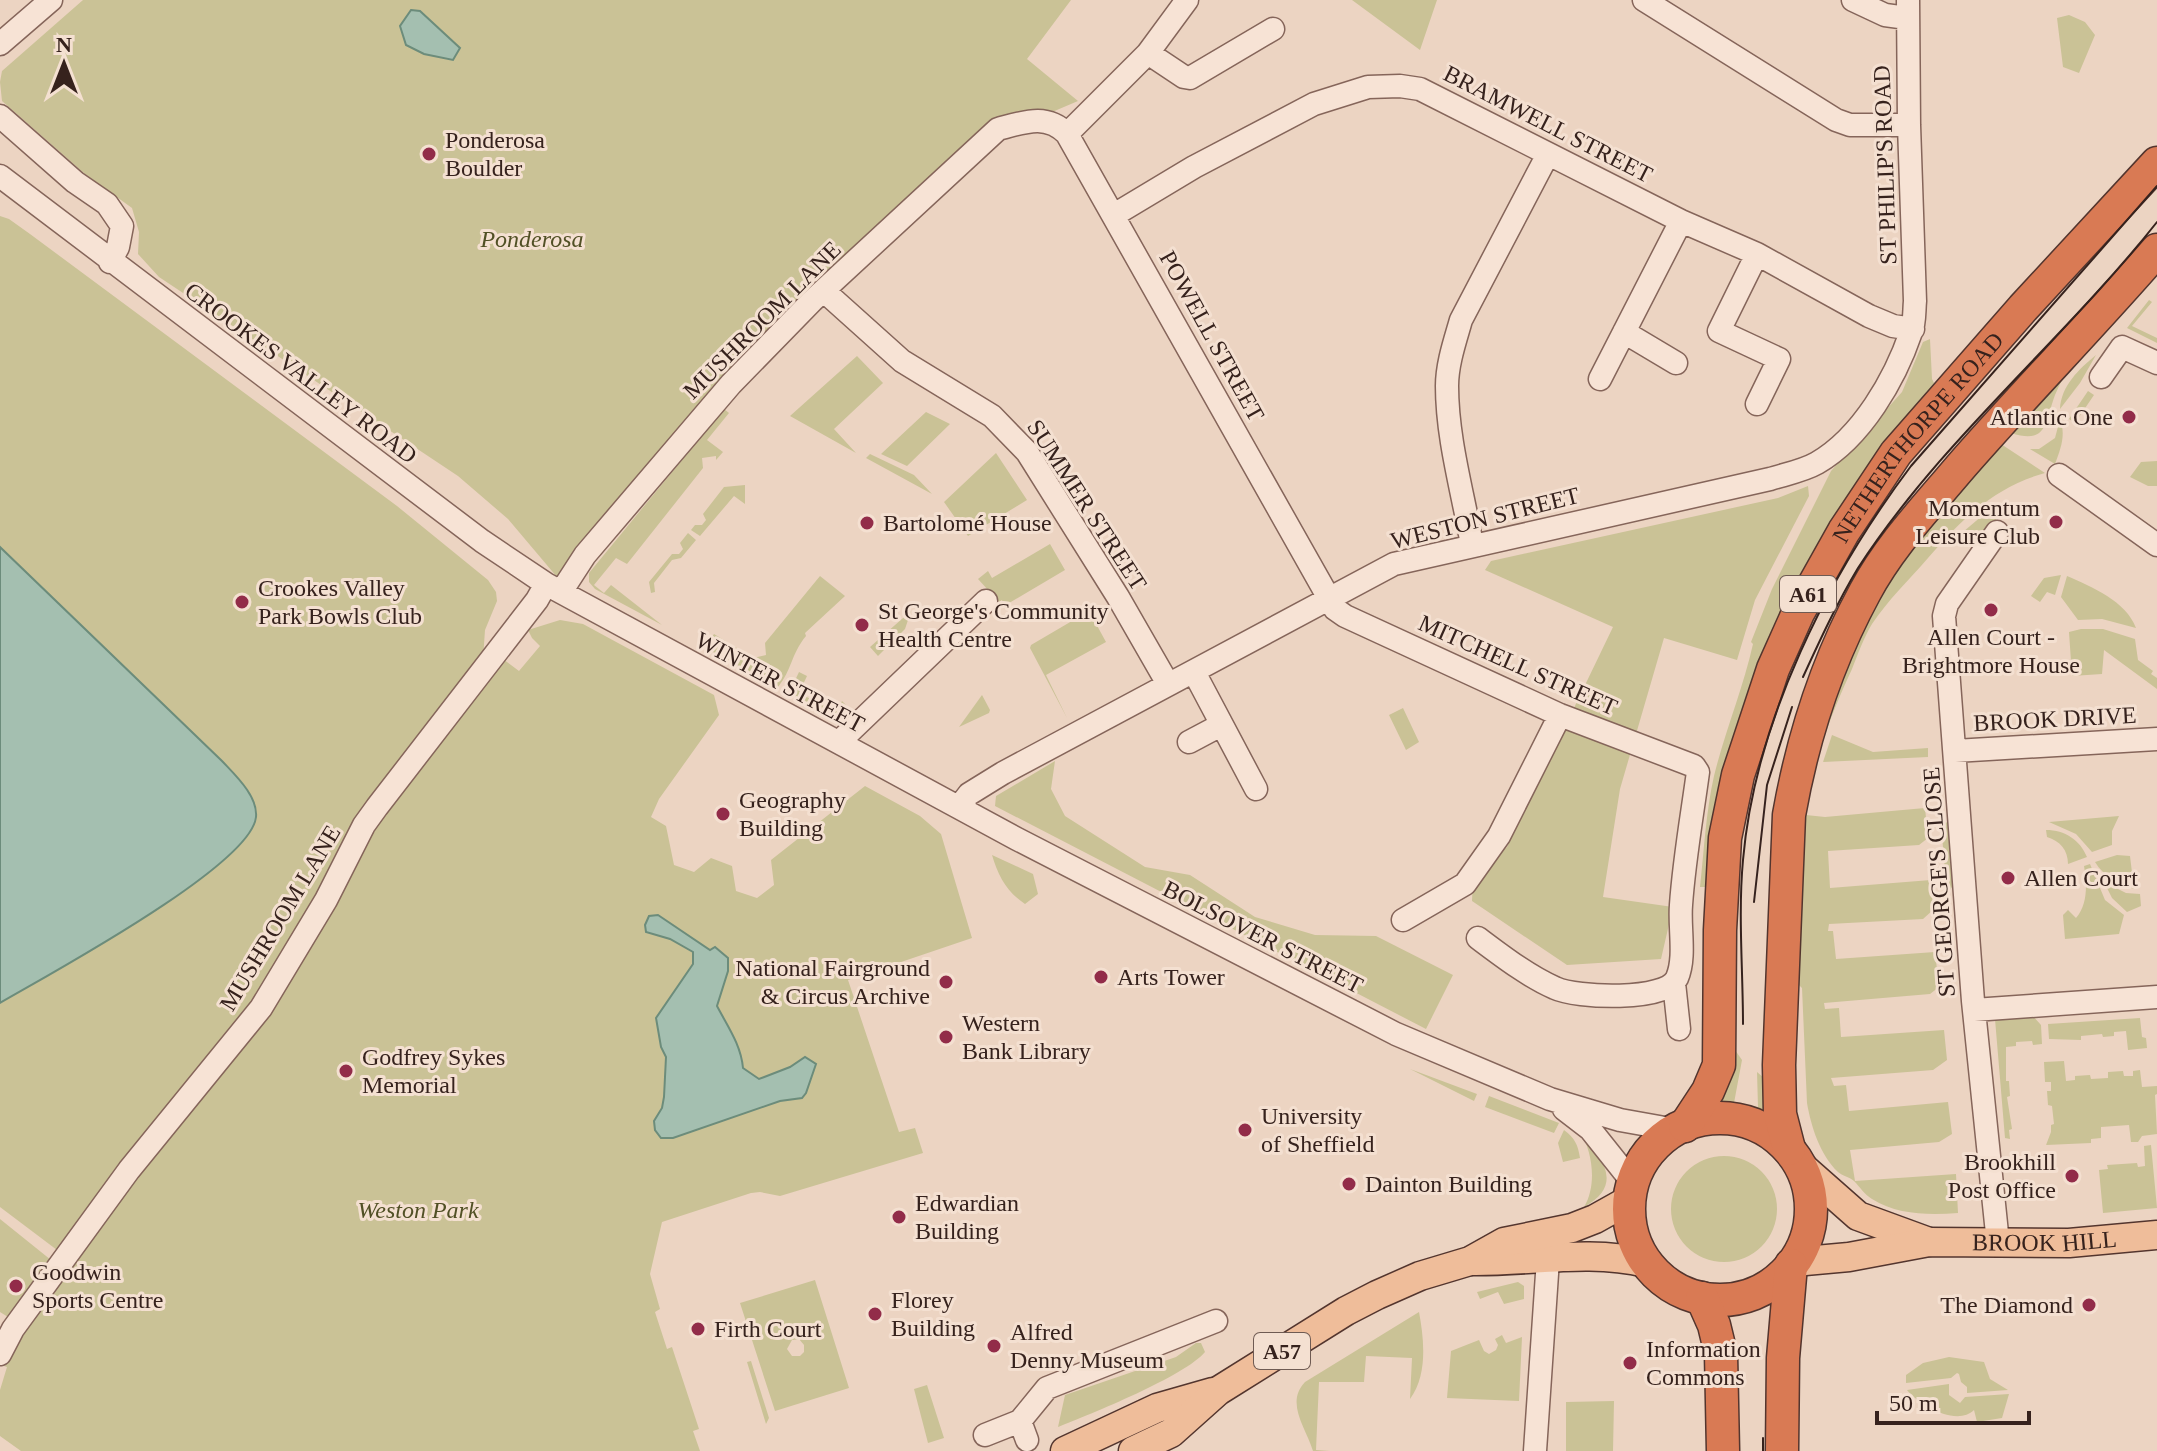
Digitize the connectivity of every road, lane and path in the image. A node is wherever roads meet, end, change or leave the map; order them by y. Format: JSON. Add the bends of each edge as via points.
{"nodes":[{"id":1,"x":51,"y":0,"type":"edge"},
{"id":2,"x":1187,"y":0,"type":"edge"},
{"id":3,"x":1644,"y":0,"type":"edge"},
{"id":4,"x":1853,"y":0,"type":"edge"},
{"id":5,"x":1908,"y":9,"type":"edge"},
{"id":6,"x":1273,"y":29,"type":"dead end"},
{"id":7,"x":0,"y":44,"type":"edge"},
{"id":8,"x":1148,"y":53,"type":"junction"},
{"id":9,"x":0,"y":116,"type":"edge"},
{"id":10,"x":1909,"y":125,"type":"junction"},
{"id":11,"x":1067,"y":134,"type":"junction"},
{"id":12,"x":1548,"y":154,"type":"junction"},
{"id":13,"x":2157,"y":163,"type":"edge"},
{"id":14,"x":0,"y":176,"type":"edge"},
{"id":15,"x":1114,"y":215,"type":"junction"},
{"id":16,"x":1681,"y":221,"type":"junction"},
{"id":17,"x":2157,"y":250,"type":"edge"},
{"id":18,"x":1757,"y":254,"type":"junction"},
{"id":19,"x":110,"y":262,"type":"junction"},
{"id":20,"x":824,"y":291,"type":"junction"},
{"id":21,"x":1913,"y":329,"type":"junction"},
{"id":22,"x":1624,"y":332,"type":"junction"},
{"id":23,"x":1676,"y":363,"type":"dead end"},
{"id":24,"x":2157,"y":363,"type":"edge"},
{"id":25,"x":2101,"y":377,"type":"dead end"},
{"id":26,"x":1600,"y":379,"type":"dead end"},
{"id":27,"x":1757,"y":404,"type":"dead end"},
{"id":28,"x":2059,"y":475,"type":"dead end"},
{"id":29,"x":1997,"y":532,"type":"dead end"},
{"id":30,"x":1472,"y":545,"type":"junction"},
{"id":31,"x":2157,"y":545,"type":"edge"},
{"id":32,"x":561,"y":592,"type":"junction"},
{"id":33,"x":1329,"y":600,"type":"junction"},
{"id":34,"x":986,"y":601,"type":"dead end"},
{"id":35,"x":1194,"y":672,"type":"junction"},
{"id":36,"x":1168,"y":684,"type":"junction"},
{"id":37,"x":1560,"y":715,"type":"junction"},
{"id":38,"x":1221,"y":725,"type":"junction"},
{"id":39,"x":2157,"y":739,"type":"edge"},
{"id":40,"x":839,"y":742,"type":"junction"},
{"id":41,"x":1189,"y":742,"type":"dead end"},
{"id":42,"x":1955,"y":751,"type":"junction"},
{"id":43,"x":1256,"y":789,"type":"dead end"},
{"id":44,"x":959,"y":807,"type":"junction"},
{"id":45,"x":1403,"y":920,"type":"dead end"},
{"id":46,"x":1478,"y":938,"type":"dead end"},
{"id":47,"x":1674,"y":983,"type":"junction"},
{"id":48,"x":2157,"y":997,"type":"edge"},
{"id":49,"x":1974,"y":1010,"type":"junction"},
{"id":50,"x":1679,"y":1029,"type":"dead end"},
{"id":51,"x":1550,"y":1099,"type":"junction"},
{"id":52,"x":1680,"y":1128,"type":"junction"},
{"id":53,"x":1794,"y":1156,"type":"junction"},
{"id":54,"x":1631,"y":1191,"type":"junction"},
{"id":55,"x":2157,"y":1235,"type":"edge"},
{"id":56,"x":1929,"y":1242,"type":"junction"},
{"id":57,"x":1998,"y":1243,"type":"junction"},
{"id":58,"x":1548,"y":1259,"type":"junction"},
{"id":59,"x":1470,"y":1261,"type":"junction"},
{"id":60,"x":1646,"y":1263,"type":"junction"},
{"id":61,"x":1793,"y":1264,"type":"junction"},
{"id":62,"x":1702,"y":1298,"type":"junction"},
{"id":63,"x":1216,"y":1321,"type":"dead end"},
{"id":64,"x":0,"y":1354,"type":"edge"},
{"id":65,"x":1218,"y":1391,"type":"junction"},
{"id":66,"x":985,"y":1435,"type":"dead end"},
{"id":67,"x":1071,"y":1448,"type":"edge"},
{"id":68,"x":1133,"y":1451,"type":"edge"},
{"id":69,"x":1535,"y":1451,"type":"edge"},
{"id":70,"x":1723,"y":1451,"type":"edge"},
{"id":71,"x":1782,"y":1451,"type":"edge"}],
"edges":[{"from":1,"to":7,"type":"street"},
{"from":2,"to":8,"type":"street"},
{"from":3,"to":10,"type":"street","via":[[1836,120],[1850,125]]},
{"from":4,"to":5,"type":"street","via":[[1885,15]]},
{"from":5,"to":10,"type":"street","name":"ST PHILIP'S ROAD"},
{"from":6,"to":8,"type":"street","via":[[1190,78]]},
{"from":8,"to":11,"type":"street"},
{"from":9,"to":19,"type":"street","via":[[107,204],[122,226]]},
{"from":10,"to":21,"type":"street","name":"ST PHILIP'S ROAD"},
{"from":11,"to":15,"type":"street","name":"POWELL STREET"},
{"from":11,"to":20,"type":"street","name":"MUSHROOM LANE","via":[[1047,121],[998,129]]},
{"from":12,"to":15,"type":"street","name":"BRAMWELL STREET","via":[[1420,89],[1368,87],[1314,104]]},
{"from":12,"to":16,"type":"street","name":"BRAMWELL STREET"},
{"from":12,"to":30,"type":"street","via":[[1461,320],[1453,347],[1449,420]]},
{"from":13,"to":52,"type":"highway","name":"NETHERTHORPE ROAD","number":"A61","via":[[1896,453],[1850,520],[1798,613],[1738,775],[1725,838],[1719,1065],[1708,1091]]},
{"from":14,"to":19,"type":"street","name":"CROOKES VALLEY ROAD"},
{"from":15,"to":33,"type":"street","name":"POWELL STREET"},
{"from":16,"to":18,"type":"street","name":"BRAMWELL STREET"},
{"from":16,"to":22,"type":"street"},
{"from":17,"to":53,"type":"highway","name":"NETHERTHORPE ROAD","number":"A61","via":[[1920,514],[1867,589],[1827,671],[1789,815],[1779,1065],[1780,1114]]},
{"from":18,"to":21,"type":"street","name":"BRAMWELL STREET","via":[[1869,316]]},
{"from":18,"to":27,"type":"street","via":[[1719,331],[1779,359]]},
{"from":19,"to":32,"type":"street","name":"CROOKES VALLEY ROAD","via":[[487,545]]},
{"from":20,"to":32,"type":"street","name":"MUSHROOM LANE","via":[[731,384],[585,555]]},
{"from":20,"to":36,"type":"street","name":"SUMMER STREET","via":[[902,361],[992,416],[1027,452]]},
{"from":21,"to":30,"type":"street","name":"WESTON STREET","via":[[1867,416],[1808,468]]},
{"from":22,"to":23,"type":"street"},
{"from":22,"to":26,"type":"street"},
{"from":24,"to":25,"type":"street","via":[[2122,347]]},
{"from":28,"to":31,"type":"street"},
{"from":29,"to":42,"type":"street","name":"ST GEORGE'S CLOSE","via":[[1944,616]]},
{"from":30,"to":33,"type":"street","name":"WESTON STREET","via":[[1394,564]]},
{"from":32,"to":40,"type":"street","name":"WINTER STREET"},
{"from":32,"to":64,"type":"street","name":"MUSHROOM LANE","via":[[537,600],[395,781],[364,825],[261,1008],[129,1170]]},
{"from":33,"to":35,"type":"street","name":"WESTON STREET"},
{"from":33,"to":37,"type":"street","name":"MITCHELL STREET","via":[[1345,616]]},
{"from":34,"to":40,"type":"street"},
{"from":35,"to":36,"type":"street","name":"WESTON STREET"},
{"from":35,"to":38,"type":"street"},
{"from":36,"to":44,"type":"street","name":"WESTON STREET","via":[[1003,773],[969,794]]},
{"from":37,"to":45,"type":"street","via":[[1499,836],[1465,884]]},
{"from":37,"to":47,"type":"street","name":"MITCHELL STREET","via":[[1694,766],[1698,772]]},
{"from":38,"to":41,"type":"street"},
{"from":38,"to":43,"type":"street"},
{"from":39,"to":42,"type":"street","name":"BROOK DRIVE"},
{"from":40,"to":44,"type":"street","name":"WINTER STREET"},
{"from":42,"to":49,"type":"street","name":"ST GEORGE'S CLOSE"},
{"from":44,"to":51,"type":"street","name":"BOLSOVER STREET","via":[[1396,1034]]},
{"from":46,"to":47,"type":"street","via":[[1556,989],[1580,996],[1647,994]]},
{"from":47,"to":50,"type":"street"},
{"from":48,"to":49,"type":"street"},
{"from":49,"to":57,"type":"street","name":"ST GEORGE'S CLOSE"},
{"from":51,"to":52,"type":"street","via":[[1620,1120]]},
{"from":51,"to":54,"type":"street","via":[[1590,1129]]},
{"from":52,"to":53,"type":"highway","via":[[1708,1119],[1744,1122],[1767,1132]]},
{"from":52,"to":54,"type":"highway","via":[[1649,1152]]},
{"from":53,"to":56,"type":"main road","name":"BROOK HILL","via":[[1858,1216]]},
{"from":53,"to":61,"type":"highway","via":[[1811,1213],[1808,1234]]},
{"from":54,"to":59,"type":"main road","number":"A57","via":[[1595,1219],[1504,1242]]},
{"from":54,"to":60,"type":"highway","via":[[1630,1226]]},
{"from":55,"to":57,"type":"main road","name":"BROOK HILL","via":[[2098,1242]]},
{"from":56,"to":57,"type":"main road","name":"BROOK HILL"},
{"from":56,"to":61,"type":"main road","name":"BROOK HILL"},
{"from":58,"to":59,"type":"main road","number":"A57"},
{"from":58,"to":60,"type":"main road","number":"A57","via":[[1613,1256]]},
{"from":58,"to":69,"type":"street"},
{"from":59,"to":65,"type":"main road","number":"A57","via":[[1420,1276],[1356,1306]]},
{"from":60,"to":62,"type":"highway","via":[[1665,1282]]},
{"from":61,"to":62,"type":"highway","via":[[1776,1281],[1746,1296]]},
{"from":61,"to":71,"type":"highway","via":[[1783,1358]]},
{"from":62,"to":70,"type":"highway","via":[[1721,1354]]},
{"from":63,"to":66,"type":"street","via":[[1047,1388],[1024,1431]]},
{"from":65,"to":67,"type":"main road","number":"A57","via":[[1157,1408]]},
{"from":65,"to":68,"type":"main road","number":"A57","via":[[1171,1433]]}]}
